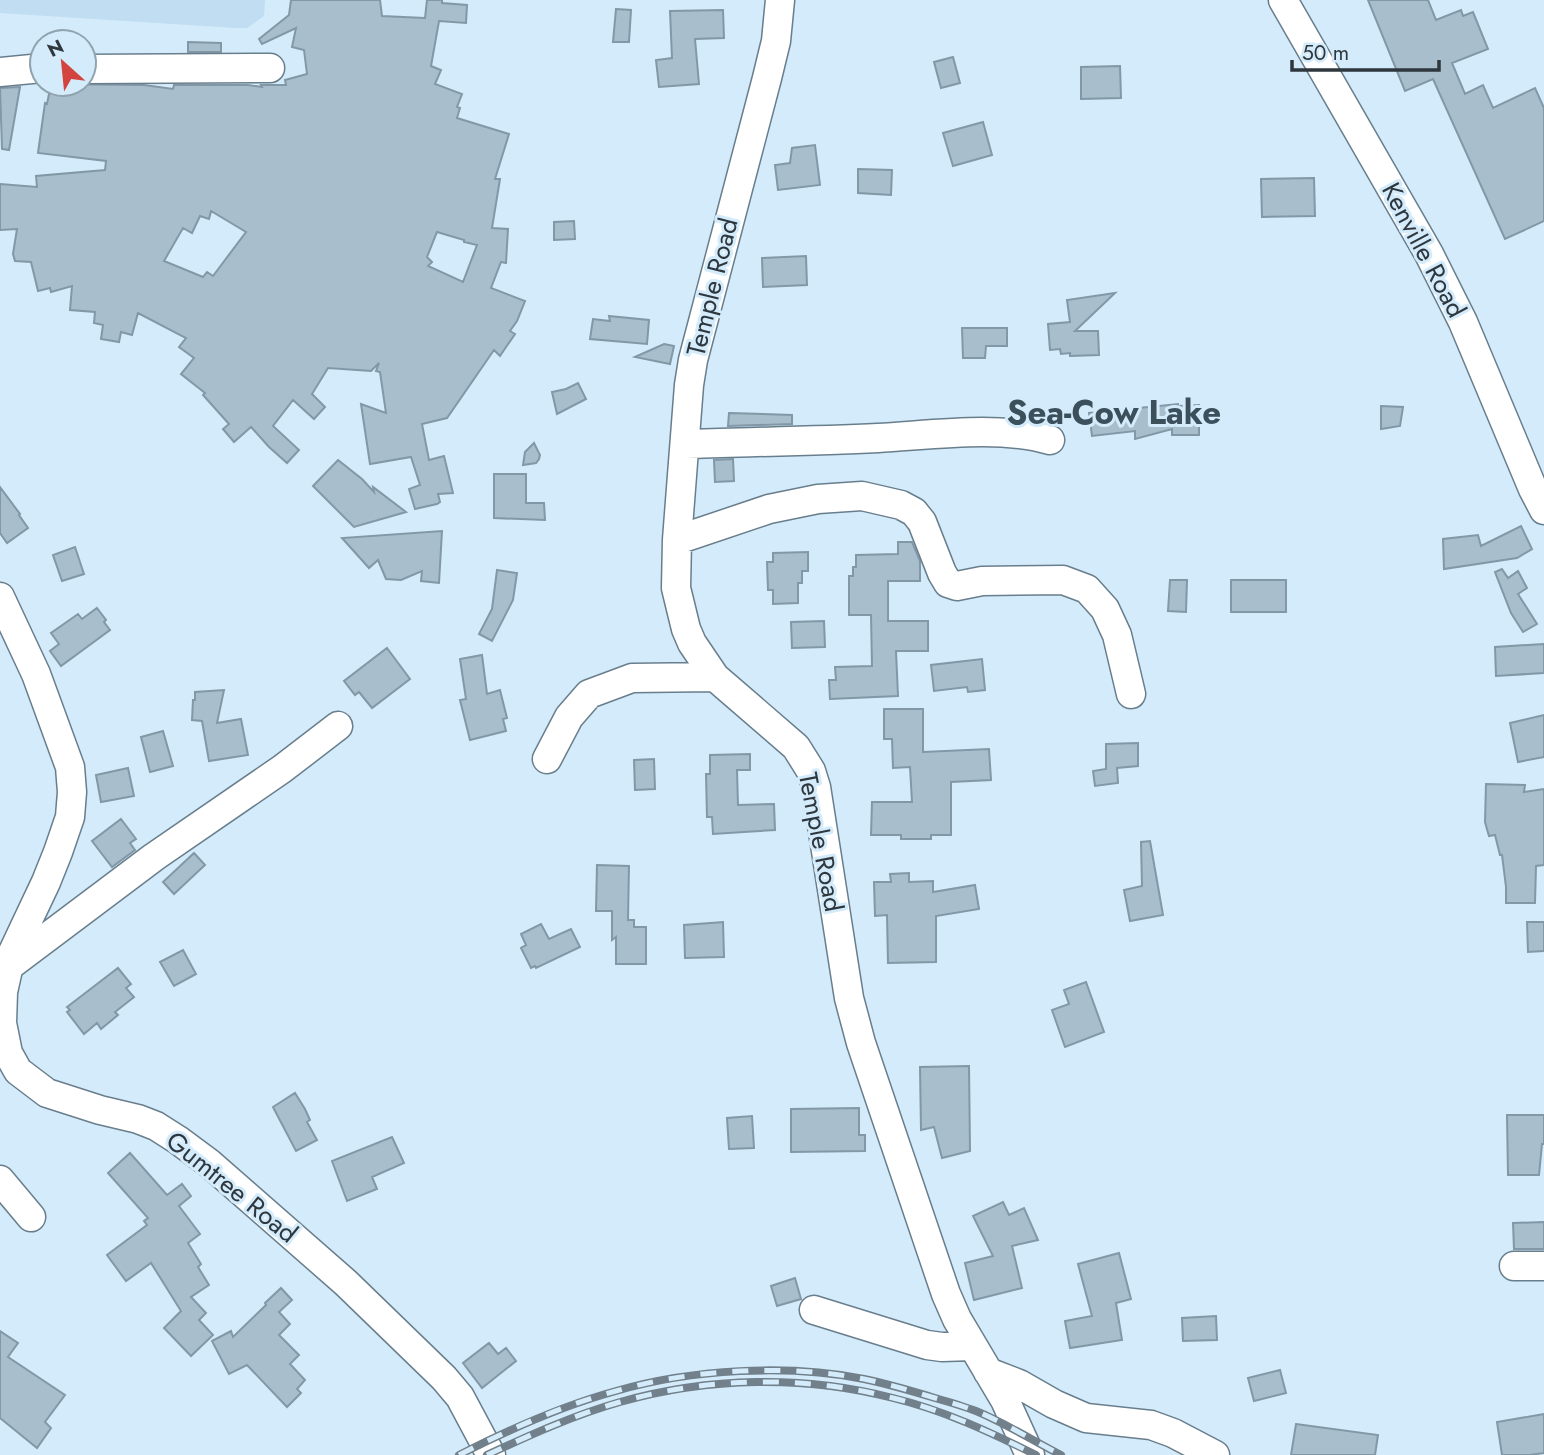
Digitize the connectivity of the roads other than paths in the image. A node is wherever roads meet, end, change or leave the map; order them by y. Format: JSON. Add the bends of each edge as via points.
{"nodes":[{"id":1,"x":780,"y":0,"type":"edge"},
{"id":2,"x":1283,"y":0,"type":"edge"},
{"id":3,"x":270,"y":68,"type":"dead end"},
{"id":4,"x":28,"y":69,"type":"edge"},
{"id":5,"x":98,"y":69,"type":"edge"},
{"id":6,"x":0,"y":72,"type":"edge"},
{"id":7,"x":1050,"y":440,"type":"dead end"},
{"id":8,"x":685,"y":444,"type":"junction"},
{"id":9,"x":1544,"y":510,"type":"edge"},
{"id":10,"x":677,"y":540,"type":"junction"},
{"id":11,"x":0,"y":597,"type":"edge"},
{"id":12,"x":715,"y":677,"type":"junction"},
{"id":13,"x":1131,"y":694,"type":"dead end"},
{"id":14,"x":338,"y":726,"type":"dead end"},
{"id":15,"x":547,"y":759,"type":"dead end"},
{"id":16,"x":9,"y":966,"type":"junction"},
{"id":17,"x":0,"y":1180,"type":"edge"},
{"id":18,"x":31,"y":1217,"type":"dead end"},
{"id":19,"x":1514,"y":1266,"type":"dead end"},
{"id":20,"x":1544,"y":1266,"type":"edge"},
{"id":21,"x":814,"y":1310,"type":"dead end"},
{"id":22,"x":972,"y":1346,"type":"junction"},
{"id":23,"x":988,"y":1372,"type":"junction"},
{"id":24,"x":491,"y":1455,"type":"edge"},
{"id":25,"x":1030,"y":1455,"type":"edge"},
{"id":26,"x":1215,"y":1455,"type":"edge"}],
"edges":[{"from":1,"to":8,"type":"street","name":"Temple Road","via":[[767,79],[693,360]]},
{"from":2,"to":9,"type":"street","name":"Kenville Road","via":[[1440,275]]},
{"from":3,"to":5,"type":"street"},
{"from":4,"to":6,"type":"street"},
{"from":7,"to":8,"type":"street","via":[[1031,435],[958,433]]},
{"from":8,"to":10,"type":"street","name":"Temple Road"},
{"from":10,"to":12,"type":"street","name":"Temple Road","via":[[676,588],[686,629]]},
{"from":10,"to":13,"type":"street","via":[[769,509],[818,499],[862,496],[901,505],[922,522],[948,583],[1063,580],[1087,589],[1105,609],[1117,635]]},
{"from":11,"to":16,"type":"street","name":"Gumtree Road","via":[[41,685],[70,767],[72,792],[70,817],[58,852]]},
{"from":12,"to":15,"type":"street","via":[[632,678],[589,694],[569,717]]},
{"from":12,"to":22,"type":"street","name":"Temple Road","via":[[796,747],[811,771],[849,998],[861,1043],[946,1294]]},
{"from":14,"to":16,"type":"street"},
{"from":16,"to":24,"type":"street","name":"Gumtree Road","via":[[2,1023],[8,1054],[18,1071],[47,1093],[156,1126],[203,1157],[346,1283],[444,1378],[460,1397]]},
{"from":17,"to":18,"type":"street"},
{"from":19,"to":20,"type":"street"},
{"from":21,"to":22,"type":"street","via":[[926,1345]]},
{"from":22,"to":23,"type":"street","name":"Temple Road"},
{"from":23,"to":25,"type":"street","name":"Temple Road"},
{"from":23,"to":26,"type":"street","via":[[1086,1418],[1151,1426]]}]}
